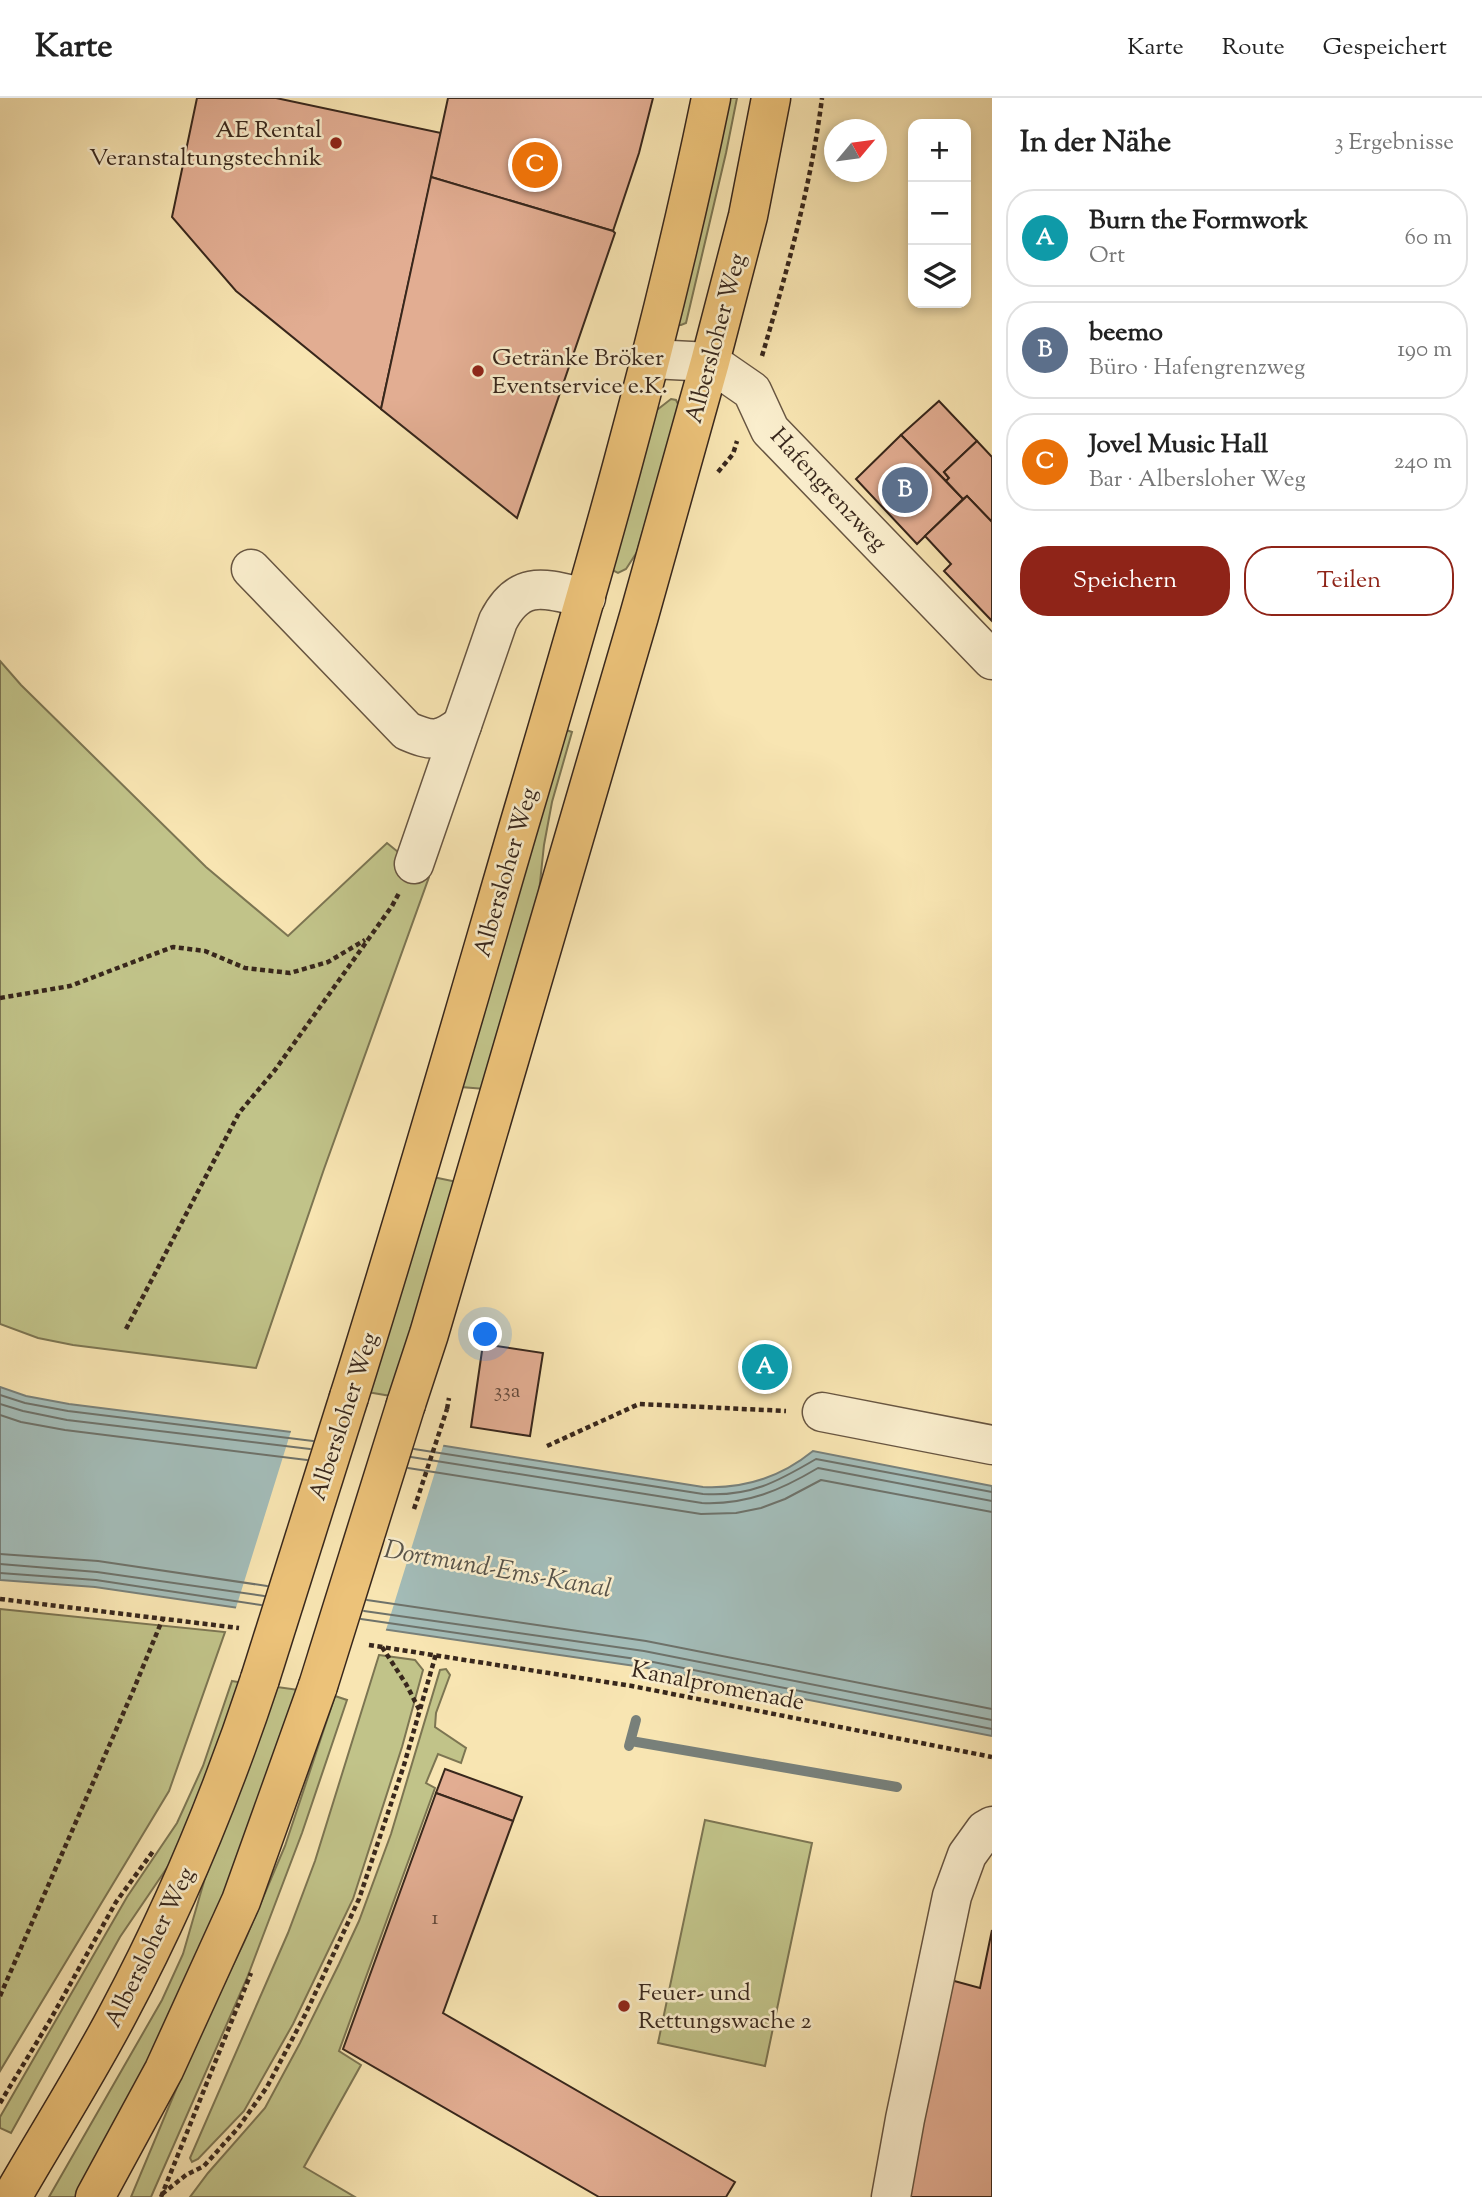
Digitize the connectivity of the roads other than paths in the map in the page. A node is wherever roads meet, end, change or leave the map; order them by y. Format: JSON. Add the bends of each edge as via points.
{"nodes":[{"id":1,"x":711,"y":98,"type":"edge"},
{"id":2,"x":771,"y":98,"type":"edge"},
{"id":3,"x":652,"y":359,"type":"junction"},
{"id":4,"x":710,"y":362,"type":"junction"},
{"id":5,"x":251,"y":569,"type":"dead end"},
{"id":6,"x":586,"y":598,"type":"junction"},
{"id":7,"x":639,"y":616,"type":"junction"},
{"id":8,"x":992,"y":660,"type":"edge"},
{"id":9,"x":462,"y":724,"type":"junction"},
{"id":10,"x":414,"y":864,"type":"road end"},
{"id":11,"x":822,"y":1412,"type":"road end"},
{"id":12,"x":992,"y":1446,"type":"edge"},
{"id":13,"x":992,"y":1826,"type":"edge"},
{"id":14,"x":12,"y":2197,"type":"edge"},
{"id":15,"x":95,"y":2197,"type":"edge"},
{"id":16,"x":891,"y":2197,"type":"edge"}],
"edges":[{"from":1,"to":3,"type":"main road","name":"Albersloher Weg"},
{"from":2,"to":4,"type":"main road","name":"Albersloher Weg","via":[[748,216]]},
{"from":3,"to":4,"type":"street"},
{"from":3,"to":6,"type":"main road","name":"Albersloher Weg"},
{"from":4,"to":7,"type":"main road","name":"Albersloher Weg"},
{"from":4,"to":8,"type":"street","name":"Hafengrenzweg","via":[[752,391],[770,430]]},
{"from":5,"to":9,"type":"street","via":[[407,731],[428,740],[446,737]]},
{"from":6,"to":7,"type":"main road"},
{"from":6,"to":9,"type":"street","via":[[527,590],[508,603]]},
{"from":6,"to":14,"type":"main road","name":"Albersloher Weg","bridge":true,"via":[[349,1398],[243,1730],[166,1918],[118,2014]]},
{"from":7,"to":15,"type":"main road","name":"Albersloher Weg","bridge":true,"via":[[429,1334],[318,1686],[242,1901],[164,2070]]},
{"from":9,"to":10,"type":"street"},
{"from":11,"to":12,"type":"street"},
{"from":13,"to":16,"type":"street","via":[[967,1855],[952,1896]]}]}
